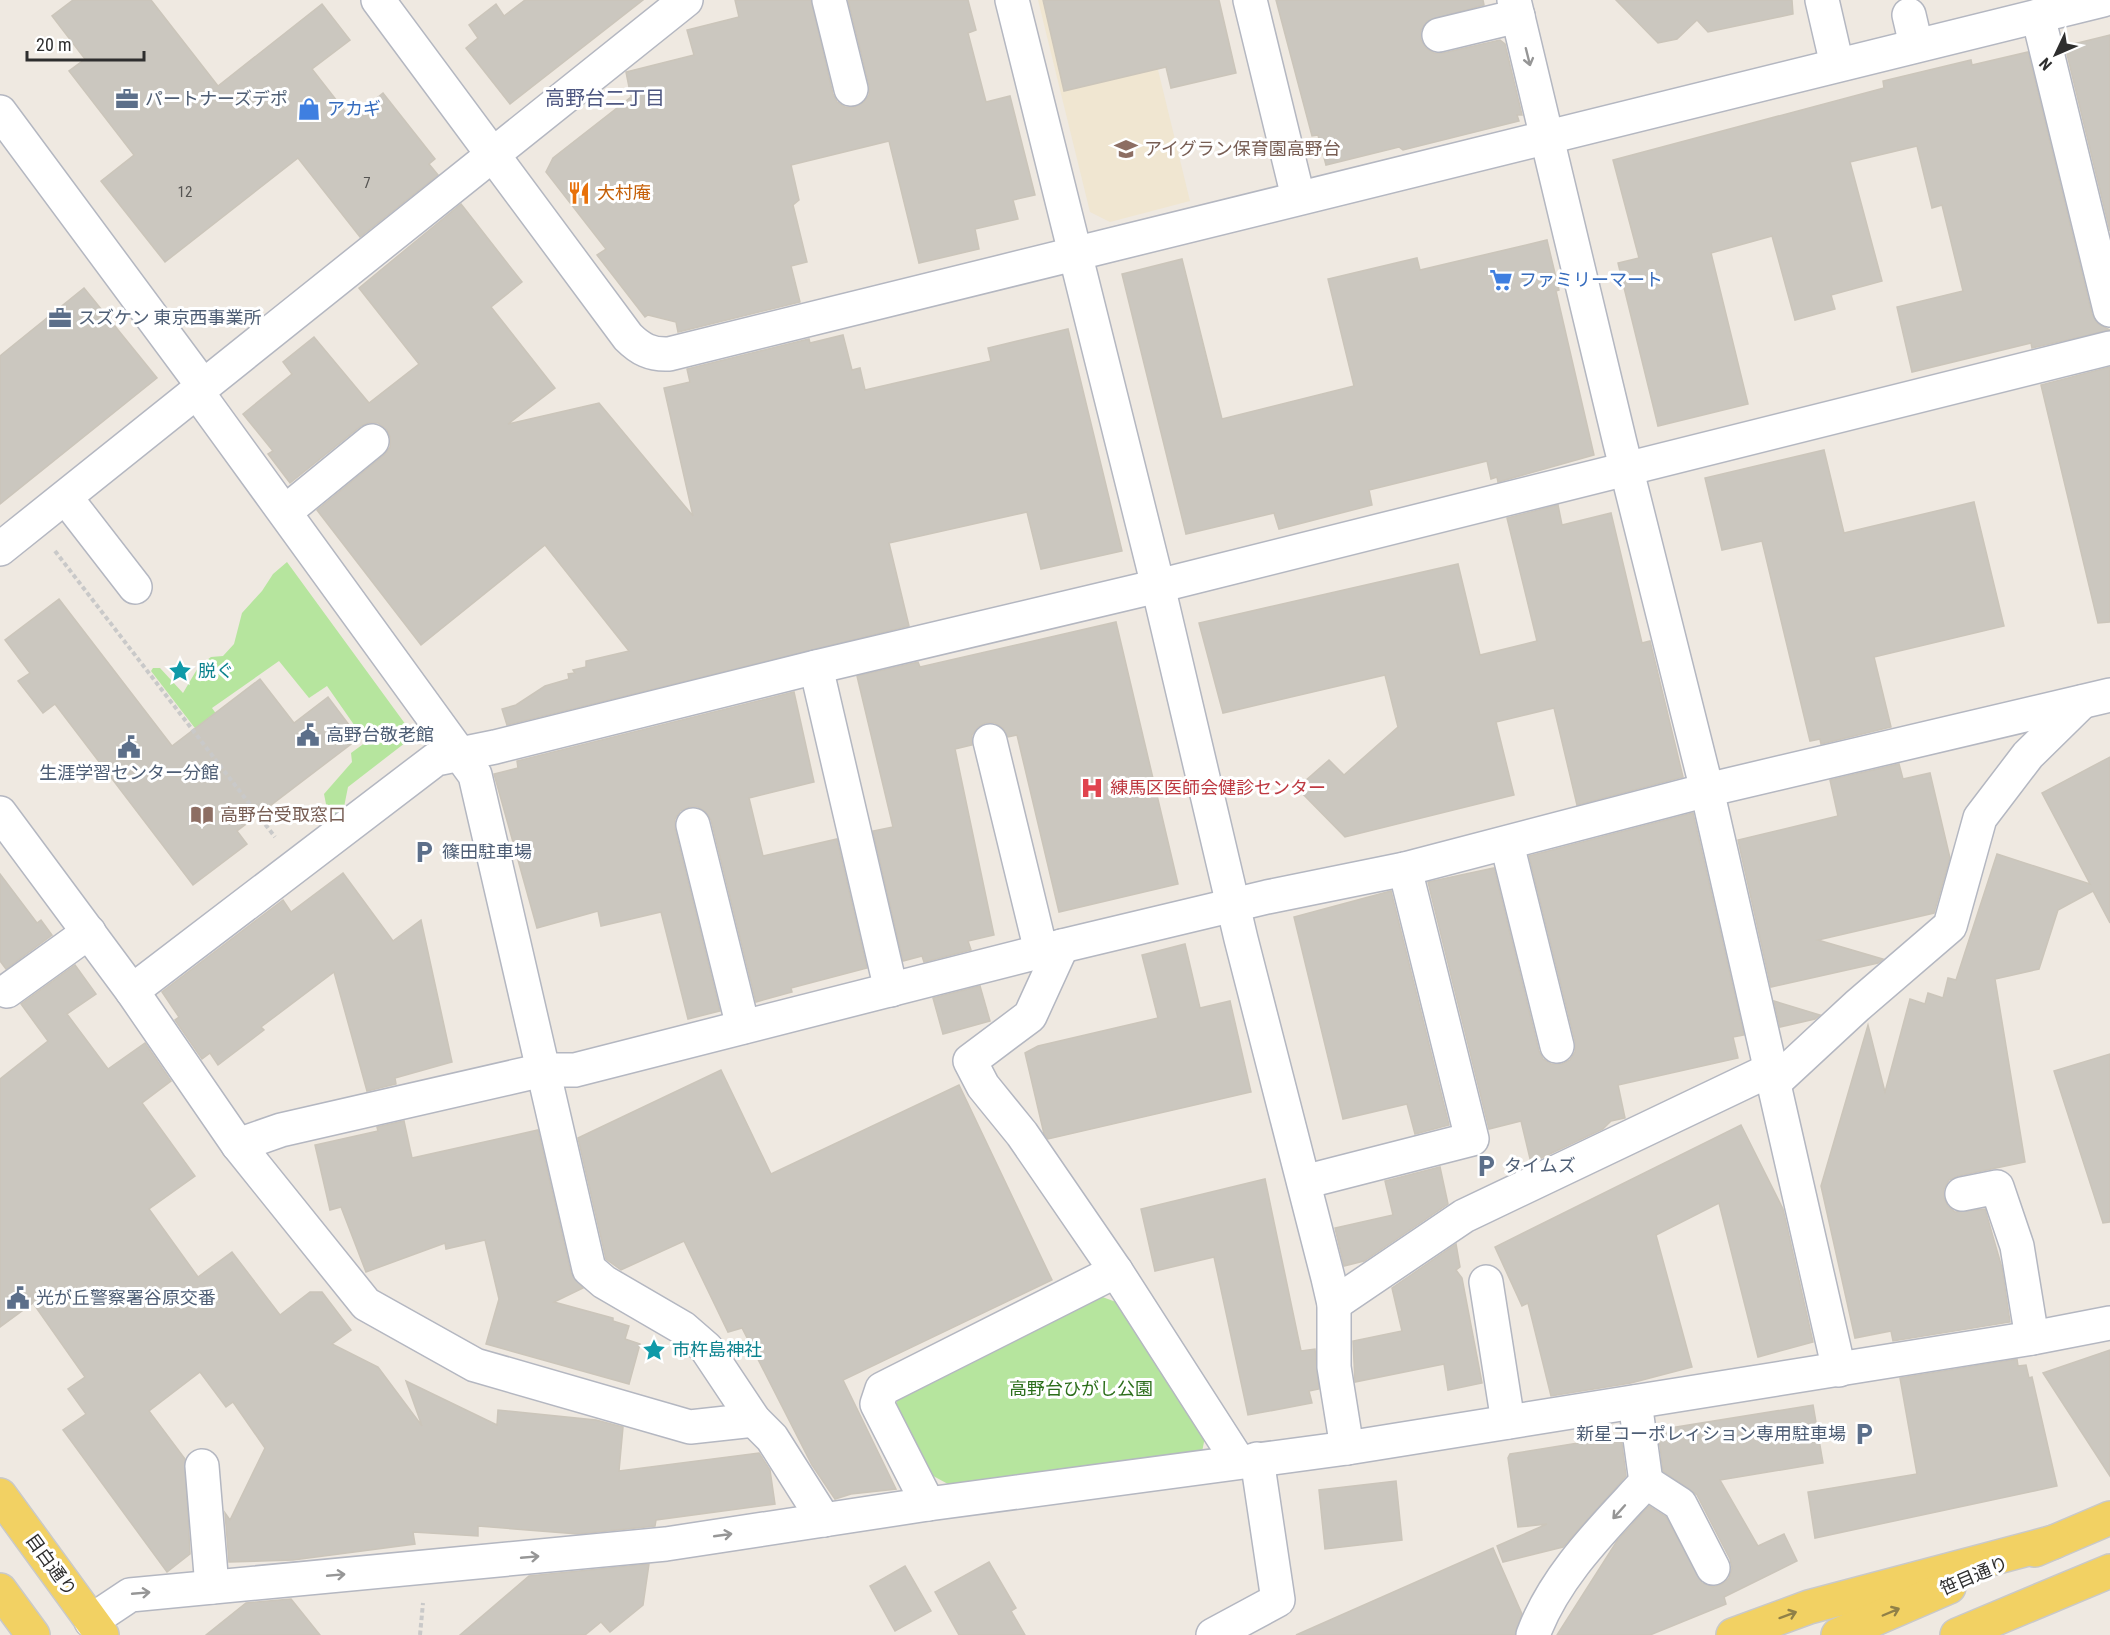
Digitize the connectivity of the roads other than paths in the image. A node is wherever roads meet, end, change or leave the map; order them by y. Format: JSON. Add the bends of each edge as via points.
{"nodes":[{"id":1,"x":378,"y":0,"type":"edge"},
{"id":2,"x":686,"y":0,"type":"edge"},
{"id":3,"x":829,"y":0,"type":"edge"},
{"id":4,"x":1012,"y":0,"type":"edge"},
{"id":5,"x":1250,"y":0,"type":"edge"},
{"id":6,"x":1822,"y":0,"type":"edge"},
{"id":7,"x":2103,"y":0,"type":"edge"},
{"id":8,"x":1516,"y":8,"type":"edge"},
{"id":9,"x":2038,"y":16,"type":"junction"},
{"id":10,"x":1439,"y":35,"type":"dead end"},
{"id":11,"x":1837,"y":65,"type":"junction"},
{"id":12,"x":851,"y":89,"type":"dead end"},
{"id":13,"x":0,"y":112,"type":"edge"},
{"id":14,"x":1547,"y":136,"type":"junction"},
{"id":15,"x":491,"y":153,"type":"junction"},
{"id":16,"x":1298,"y":197,"type":"junction"},
{"id":17,"x":1076,"y":253,"type":"junction"},
{"id":18,"x":2110,"y":310,"type":"edge"},
{"id":19,"x":2110,"y":348,"type":"edge"},
{"id":20,"x":200,"y":389,"type":"junction"},
{"id":21,"x":372,"y":441,"type":"dead end"},
{"id":22,"x":1626,"y":468,"type":"junction"},
{"id":23,"x":66,"y":498,"type":"junction"},
{"id":24,"x":285,"y":512,"type":"junction"},
{"id":25,"x":0,"y":549,"type":"edge"},
{"id":26,"x":1158,"y":586,"type":"junction"},
{"id":27,"x":135,"y":587,"type":"dead end"},
{"id":28,"x":816,"y":667,"type":"junction"},
{"id":29,"x":2096,"y":698,"type":"edge"},
{"id":30,"x":990,"y":741,"type":"dead end"},
{"id":31,"x":459,"y":753,"type":"junction"},
{"id":32,"x":1707,"y":790,"type":"junction"},
{"id":33,"x":0,"y":813,"type":"edge"},
{"id":34,"x":693,"y":825,"type":"dead end"},
{"id":35,"x":1507,"y":844,"type":"junction"},
{"id":36,"x":1406,"y":869,"type":"junction"},
{"id":37,"x":1233,"y":905,"type":"junction"},
{"id":38,"x":88,"y":932,"type":"junction"},
{"id":39,"x":1052,"y":949,"type":"junction"},
{"id":40,"x":891,"y":990,"type":"junction"},
{"id":41,"x":8,"y":991,"type":"dead end"},
{"id":42,"x":132,"y":991,"type":"junction"},
{"id":43,"x":743,"y":1027,"type":"junction"},
{"id":44,"x":1557,"y":1047,"type":"dead end"},
{"id":45,"x":543,"y":1071,"type":"junction"},
{"id":46,"x":1774,"y":1075,"type":"junction"},
{"id":47,"x":238,"y":1145,"type":"junction"},
{"id":48,"x":1304,"y":1182,"type":"junction"},
{"id":49,"x":1962,"y":1194,"type":"dead end"},
{"id":50,"x":1116,"y":1271,"type":"junction"},
{"id":51,"x":1486,"y":1282,"type":"dead end"},
{"id":52,"x":1334,"y":1304,"type":"junction"},
{"id":53,"x":2110,"y":1323,"type":"edge"},
{"id":54,"x":2032,"y":1338,"type":"junction"},
{"id":55,"x":1839,"y":1370,"type":"junction"},
{"id":56,"x":1635,"y":1402,"type":"junction"},
{"id":57,"x":754,"y":1420,"type":"junction"},
{"id":58,"x":1508,"y":1422,"type":"junction"},
{"id":59,"x":1347,"y":1448,"type":"junction"},
{"id":60,"x":1247,"y":1460,"type":"junction"},
{"id":61,"x":202,"y":1466,"type":"dead end"},
{"id":62,"x":1646,"y":1482,"type":"junction"},
{"id":63,"x":0,"y":1495,"type":"edge"},
{"id":64,"x":928,"y":1504,"type":"junction"},
{"id":65,"x":2110,"y":1518,"type":"edge"},
{"id":66,"x":824,"y":1521,"type":"junction"},
{"id":67,"x":2054,"y":1542,"type":"junction"},
{"id":68,"x":1713,"y":1568,"type":"dead end"},
{"id":69,"x":2110,"y":1571,"type":"edge"},
{"id":70,"x":2075,"y":1586,"type":"junction"},
{"id":71,"x":212,"y":1587,"type":"junction"},
{"id":72,"x":96,"y":1628,"type":"edge"},
{"id":73,"x":1213,"y":1635,"type":"edge"},
{"id":74,"x":1533,"y":1635,"type":"edge"},
{"id":75,"x":1733,"y":1635,"type":"edge"},
{"id":76,"x":1838,"y":1635,"type":"edge"},
{"id":77,"x":1957,"y":1635,"type":"edge"},
{"id":78,"x":1995,"y":1635,"type":"edge"}],
"edges":[{"from":1,"to":15,"type":"street"},
{"from":2,"to":15,"type":"street"},
{"from":3,"to":12,"type":"street"},
{"from":4,"to":17,"type":"street"},
{"from":5,"to":16,"type":"street"},
{"from":6,"to":11,"type":"street"},
{"from":7,"to":9,"type":"street"},
{"from":8,"to":10,"type":"street"},
{"from":8,"to":14,"type":"street","one_way":true},
{"from":9,"to":11,"type":"street","via":[[1913,30]]},
{"from":9,"to":18,"type":"street"},
{"from":11,"to":14,"type":"street"},
{"from":13,"to":20,"type":"street"},
{"from":14,"to":16,"type":"street"},
{"from":14,"to":22,"type":"street"},
{"from":15,"to":17,"type":"street","via":[[628,337],[636,346],[658,355]]},
{"from":15,"to":20,"type":"street"},
{"from":16,"to":17,"type":"street"},
{"from":17,"to":26,"type":"street"},
{"from":19,"to":22,"type":"street"},
{"from":20,"to":23,"type":"street"},
{"from":20,"to":24,"type":"street"},
{"from":21,"to":24,"type":"street"},
{"from":22,"to":26,"type":"street"},
{"from":22,"to":32,"type":"street"},
{"from":23,"to":25,"type":"street"},
{"from":23,"to":27,"type":"street"},
{"from":24,"to":31,"type":"street"},
{"from":26,"to":28,"type":"street"},
{"from":26,"to":37,"type":"street"},
{"from":28,"to":31,"type":"street"},
{"from":28,"to":40,"type":"street"},
{"from":29,"to":32,"type":"street"},
{"from":29,"to":46,"type":"street","via":[[2028,754],[1980,818],[1950,926]]},
{"from":30,"to":39,"type":"street"},
{"from":31,"to":42,"type":"street","via":[[436,759]]},
{"from":31,"to":45,"type":"street","via":[[475,775]]},
{"from":32,"to":35,"type":"street"},
{"from":32,"to":46,"type":"street"},
{"from":33,"to":38,"type":"street"},
{"from":34,"to":43,"type":"street"},
{"from":35,"to":36,"type":"street"},
{"from":35,"to":44,"type":"street"},
{"from":36,"to":37,"type":"street"},
{"from":36,"to":48,"type":"street","via":[[1472,1139]]},
{"from":37,"to":39,"type":"street"},
{"from":37,"to":48,"type":"street"},
{"from":38,"to":41,"type":"street"},
{"from":38,"to":42,"type":"street"},
{"from":39,"to":40,"type":"street"},
{"from":39,"to":50,"type":"street","via":[[1030,1016],[970,1061],[983,1086],[1022,1134]]},
{"from":40,"to":43,"type":"street"},
{"from":42,"to":47,"type":"street"},
{"from":43,"to":45,"type":"street","via":[[575,1070]]},
{"from":45,"to":47,"type":"street","via":[[281,1130]]},
{"from":45,"to":57,"type":"street","via":[[589,1269],[604,1282],[683,1328],[706,1348]]},
{"from":46,"to":52,"type":"street","via":[[1464,1216]]},
{"from":46,"to":55,"type":"street"},
{"from":47,"to":57,"type":"street","via":[[366,1304],[475,1365],[690,1427]]},
{"from":48,"to":52,"type":"street"},
{"from":49,"to":54,"type":"street","via":[[1997,1187],[2017,1246]]},
{"from":50,"to":60,"type":"street"},
{"from":50,"to":64,"type":"street","via":[[882,1389],[877,1404]]},
{"from":51,"to":58,"type":"street"},
{"from":52,"to":59,"type":"street","via":[[1334,1367]]},
{"from":53,"to":54,"type":"street"},
{"from":54,"to":55,"type":"street"},
{"from":55,"to":56,"type":"street"},
{"from":56,"to":58,"type":"street"},
{"from":56,"to":62,"type":"street"},
{"from":57,"to":66,"type":"street","via":[[772,1438]]},
{"from":58,"to":59,"type":"street"},
{"from":59,"to":60,"type":"street"},
{"from":60,"to":64,"type":"street"},
{"from":60,"to":73,"type":"street","via":[[1278,1600]]},
{"from":61,"to":71,"type":"street"},
{"from":62,"to":68,"type":"street","via":[[1680,1504]]},
{"from":62,"to":74,"type":"street","one_way":true,"via":[[1579,1556]]},
{"from":63,"to":72,"type":"main road","name":"目白通り"},
{"from":64,"to":66,"type":"street"},
{"from":65,"to":67,"type":"main road","name":"笹目通り"},
{"from":71,"to":66,"type":"street","one_way":true,"via":[[666,1544]]},
{"from":75,"to":67,"type":"main road","one_way":true,"via":[[1809,1607]]},
{"from":76,"to":67,"type":"main road","name":"笹目通り","one_way":true},
{"from":69,"to":70,"type":"main road"},
{"from":70,"to":77,"type":"main road"},
{"from":70,"to":78,"type":"main road"},
{"from":72,"to":71,"type":"street","one_way":true,"via":[[130,1594]]}]}
